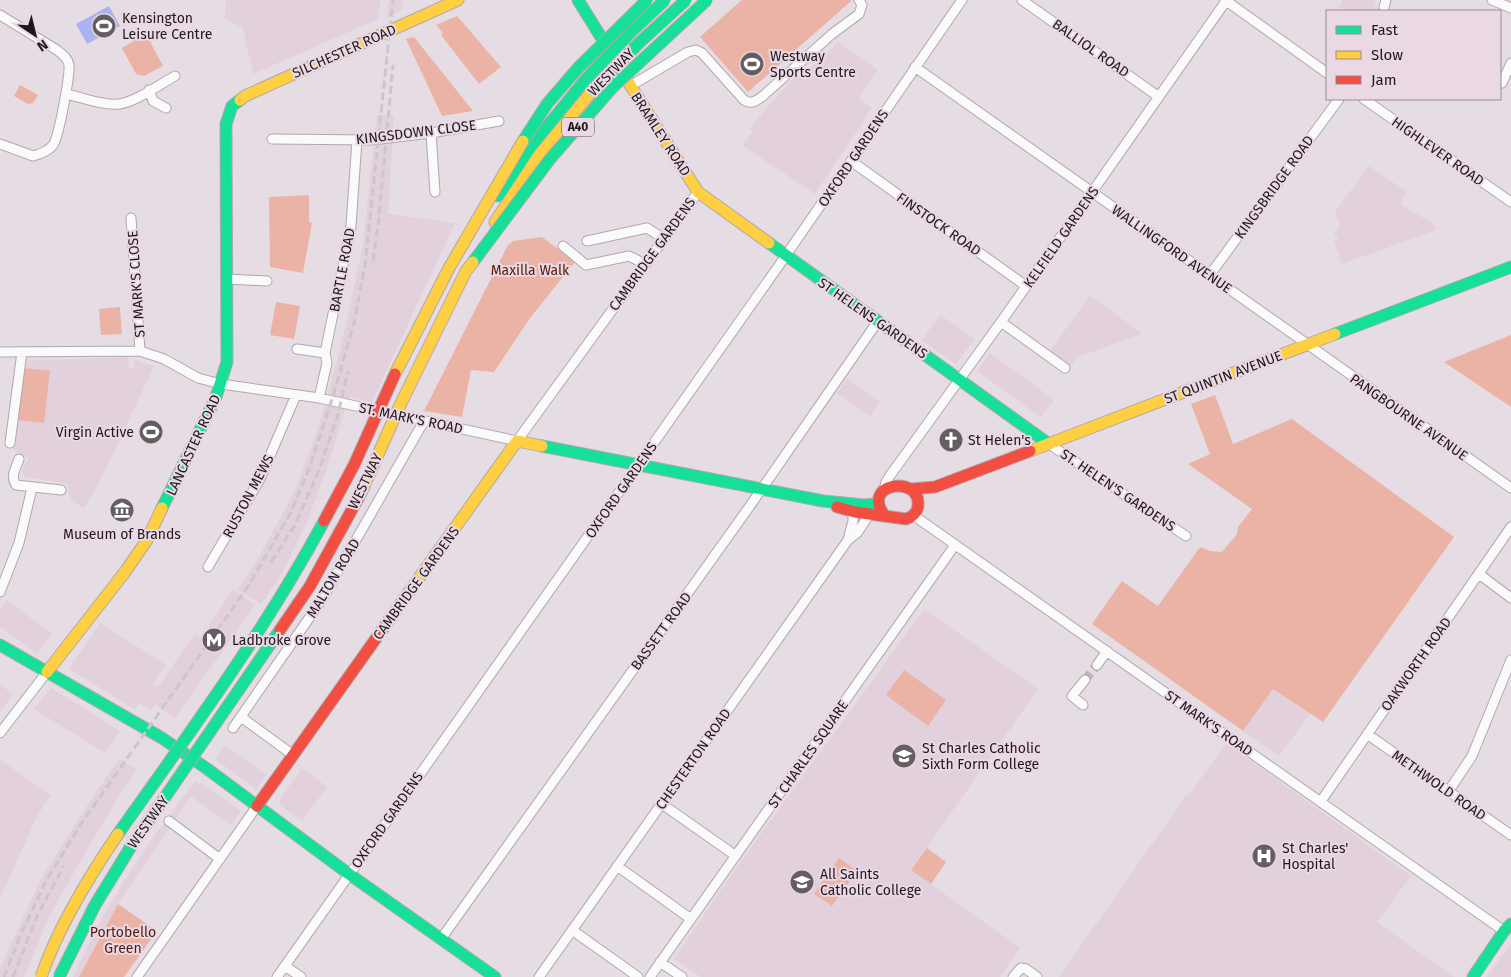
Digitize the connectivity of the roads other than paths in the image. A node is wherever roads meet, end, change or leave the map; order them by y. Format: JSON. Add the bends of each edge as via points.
{"nodes":[{"id":1,"x":458,"y":0,"type":"edge"},
{"id":2,"x":578,"y":0,"type":"edge"},
{"id":3,"x":647,"y":0,"type":"edge"},
{"id":4,"x":665,"y":0,"type":"edge"},
{"id":5,"x":686,"y":0,"type":"edge"},
{"id":6,"x":707,"y":0,"type":"edge"},
{"id":7,"x":859,"y":0,"type":"edge"},
{"id":8,"x":962,"y":0,"type":"edge"},
{"id":9,"x":1022,"y":0,"type":"edge"},
{"id":10,"x":1226,"y":0,"type":"edge"},
{"id":11,"x":1492,"y":0,"type":"edge"},
{"id":12,"x":1511,"y":8,"type":"edge"},
{"id":13,"x":0,"y":15,"type":"edge"},
{"id":14,"x":1511,"y":63,"type":"edge"},
{"id":15,"x":914,"y":67,"type":"junction"},
{"id":16,"x":1326,"y":72,"type":"edge"},
{"id":17,"x":175,"y":76,"type":"dead end"},
{"id":18,"x":1502,"y":84,"type":"dead end"},
{"id":19,"x":630,"y":86,"type":"junction"},
{"id":20,"x":149,"y":90,"type":"junction"},
{"id":21,"x":66,"y":94,"type":"junction"},
{"id":22,"x":1159,"y":97,"type":"junction"},
{"id":23,"x":1339,"y":100,"type":"edge"},
{"id":24,"x":1365,"y":100,"type":"edge"},
{"id":25,"x":232,"y":106,"type":"joint"},
{"id":26,"x":166,"y":108,"type":"dead end"},
{"id":27,"x":499,"y":121,"type":"dead end"},
{"id":28,"x":431,"y":133,"type":"junction"},
{"id":29,"x":272,"y":139,"type":"dead end"},
{"id":30,"x":357,"y":140,"type":"junction"},
{"id":31,"x":0,"y":144,"type":"edge"},
{"id":32,"x":851,"y":161,"type":"junction"},
{"id":33,"x":435,"y":192,"type":"dead end"},
{"id":34,"x":698,"y":192,"type":"junction"},
{"id":35,"x":1092,"y":192,"type":"junction"},
{"id":36,"x":1511,"y":202,"type":"edge"},
{"id":37,"x":131,"y":218,"type":"dead end"},
{"id":38,"x":664,"y":239,"type":"junction"},
{"id":39,"x":587,"y":241,"type":"dead end"},
{"id":40,"x":563,"y":246,"type":"dead end"},
{"id":41,"x":785,"y":256,"type":"junction"},
{"id":42,"x":645,"y":264,"type":"junction"},
{"id":43,"x":1511,"y":267,"type":"edge"},
{"id":44,"x":449,"y":268,"type":"junction"},
{"id":45,"x":466,"y":271,"type":"junction"},
{"id":46,"x":1209,"y":276,"type":"junction"},
{"id":47,"x":226,"y":279,"type":"junction"},
{"id":48,"x":268,"y":280,"type":"dead end"},
{"id":49,"x":1026,"y":286,"type":"junction"},
{"id":50,"x":878,"y":321,"type":"junction"},
{"id":51,"x":1001,"y":322,"type":"junction"},
{"id":52,"x":1307,"y":345,"type":"junction"},
{"id":53,"x":297,"y":349,"type":"dead end"},
{"id":54,"x":140,"y":351,"type":"junction"},
{"id":55,"x":0,"y":352,"type":"edge"},
{"id":56,"x":22,"y":352,"type":"junction"},
{"id":57,"x":325,"y":353,"type":"junction"},
{"id":58,"x":1065,"y":368,"type":"dead end"},
{"id":59,"x":959,"y":379,"type":"junction"},
{"id":60,"x":221,"y":384,"type":"junction"},
{"id":61,"x":296,"y":395,"type":"junction"},
{"id":62,"x":319,"y":398,"type":"junction"},
{"id":63,"x":424,"y":421,"type":"junction"},
{"id":64,"x":517,"y":441,"type":"junction"},
{"id":65,"x":10,"y":443,"type":"dead end"},
{"id":66,"x":1049,"y":444,"type":"junction"},
{"id":67,"x":19,"y":459,"type":"dead end"},
{"id":68,"x":638,"y":465,"type":"junction"},
{"id":69,"x":894,"y":471,"type":"junction"},
{"id":70,"x":900,"y":485,"type":"junction"},
{"id":71,"x":934,"y":487,"type":"junction"},
{"id":72,"x":32,"y":488,"type":"junction"},
{"id":73,"x":1511,"y":488,"type":"edge"},
{"id":74,"x":912,"y":489,"type":"junction"},
{"id":75,"x":61,"y":490,"type":"dead end"},
{"id":76,"x":762,"y":490,"type":"junction"},
{"id":77,"x":884,"y":490,"type":"junction"},
{"id":78,"x":823,"y":501,"type":"junction"},
{"id":79,"x":918,"y":501,"type":"junction"},
{"id":80,"x":877,"y":504,"type":"junction"},
{"id":81,"x":853,"y":512,"type":"junction"},
{"id":82,"x":869,"y":515,"type":"junction"},
{"id":83,"x":913,"y":515,"type":"junction"},
{"id":84,"x":885,"y":516,"type":"junction"},
{"id":85,"x":1511,"y":527,"type":"edge"},
{"id":86,"x":1186,"y":536,"type":"dead end"},
{"id":87,"x":848,"y":540,"type":"junction"},
{"id":88,"x":955,"y":546,"type":"junction"},
{"id":89,"x":208,"y":567,"type":"dead end"},
{"id":90,"x":1479,"y":574,"type":"junction"},
{"id":91,"x":0,"y":592,"type":"edge"},
{"id":92,"x":1511,"y":598,"type":"edge"},
{"id":93,"x":0,"y":645,"type":"edge"},
{"id":94,"x":1107,"y":651,"type":"junction"},
{"id":95,"x":1511,"y":660,"type":"edge"},
{"id":96,"x":1096,"y":665,"type":"tunnel mouth"},
{"id":97,"x":47,"y":672,"type":"junction"},
{"id":98,"x":1085,"y":680,"type":"tunnel mouth"},
{"id":99,"x":1084,"y":705,"type":"dead end"},
{"id":100,"x":241,"y":717,"type":"junction"},
{"id":101,"x":234,"y":728,"type":"dead end"},
{"id":102,"x":0,"y":733,"type":"edge"},
{"id":103,"x":1367,"y":734,"type":"junction"},
{"id":104,"x":293,"y":755,"type":"junction"},
{"id":105,"x":1448,"y":792,"type":"junction"},
{"id":106,"x":1320,"y":801,"type":"junction"},
{"id":107,"x":662,"y":804,"type":"junction"},
{"id":108,"x":257,"y":806,"type":"junction"},
{"id":109,"x":169,"y":821,"type":"dead end"},
{"id":110,"x":1511,"y":835,"type":"edge"},
{"id":111,"x":736,"y":856,"type":"junction"},
{"id":112,"x":220,"y":858,"type":"junction"},
{"id":113,"x":618,"y":866,"type":"junction"},
{"id":114,"x":349,"y":874,"type":"junction"},
{"id":115,"x":691,"y":919,"type":"junction"},
{"id":116,"x":1507,"y":927,"type":"edge"},
{"id":117,"x":572,"y":930,"type":"junction"},
{"id":118,"x":441,"y":939,"type":"junction"},
{"id":119,"x":660,"y":962,"type":"junction"},
{"id":120,"x":285,"y":966,"type":"junction"},
{"id":121,"x":40,"y":977,"type":"edge"},
{"id":122,"x":59,"y":977,"type":"edge"},
{"id":123,"x":137,"y":977,"type":"edge"},
{"id":124,"x":277,"y":977,"type":"edge"},
{"id":125,"x":300,"y":977,"type":"edge"},
{"id":126,"x":495,"y":977,"type":"edge"},
{"id":127,"x":539,"y":977,"type":"edge"},
{"id":128,"x":638,"y":977,"type":"edge"},
{"id":129,"x":650,"y":977,"type":"edge"},
{"id":130,"x":682,"y":977,"type":"edge"},
{"id":131,"x":1013,"y":977,"type":"edge"},
{"id":132,"x":1037,"y":977,"type":"edge"},
{"id":133,"x":1472,"y":977,"type":"edge"}],
"edges":[{"from":1,"to":25,"type":"main road","name":"SILCHESTER ROAD","via":[[245,96]]},
{"from":2,"to":19,"type":"main road","name":"BRAMLEY ROAD"},
{"from":3,"to":44,"type":"main road","number":"A40","bridge":true,"via":[[578,68],[547,104],[510,160]]},
{"from":4,"to":44,"type":"main road","name":"WESTWAY","number":"A40","bridge":true,"via":[[579,87],[532,145]]},
{"from":5,"to":45,"type":"main road","name":"WESTWAY","number":"A40","bridge":true,"via":[[593,90],[539,155]]},
{"from":6,"to":45,"type":"main road","number":"A40","bridge":true,"via":[[613,87],[550,159]]},
{"from":7,"to":19,"type":"street","via":[[862,5],[859,14],[752,103],[744,100],[696,50]]},
{"from":8,"to":15,"type":"street","name":"OXFORD GARDENS"},
{"from":9,"to":22,"type":"street","name":"BALLIOL ROAD"},
{"from":10,"to":16,"type":"street"},
{"from":10,"to":22,"type":"street","name":"KELFIELD GARDENS"},
{"from":11,"to":12,"type":"street"},
{"from":13,"to":21,"type":"street","via":[[66,57],[69,64]]},
{"from":14,"to":18,"type":"street"},
{"from":15,"to":32,"type":"street","name":"OXFORD GARDENS"},
{"from":15,"to":35,"type":"street","name":"WALLINGFORD AVENUE"},
{"from":17,"to":20,"type":"street"},
{"from":19,"to":34,"type":"main road","name":"BRAMLEY ROAD"},
{"from":20,"to":21,"type":"street","via":[[119,104]]},
{"from":20,"to":26,"type":"street","via":[[153,101]]},
{"from":21,"to":31,"type":"street","via":[[57,137],[46,151],[33,156]]},
{"from":22,"to":35,"type":"street","name":"KELFIELD GARDENS"},
{"from":23,"to":46,"type":"street","name":"KINGSBRIDGE ROAD"},
{"from":24,"to":36,"type":"street","name":"HIGHLEVER ROAD"},
{"from":25,"to":47,"type":"main road","name":"LANCASTER ROAD","via":[[226,124]]},
{"from":27,"to":28,"type":"street","name":"KINGSDOWN CLOSE"},
{"from":28,"to":30,"type":"street","name":"KINGSDOWN CLOSE"},
{"from":28,"to":33,"type":"street"},
{"from":29,"to":30,"type":"street","name":"KINGSDOWN CLOSE"},
{"from":30,"to":57,"type":"street","name":"BARTLE ROAD","via":[[352,226]]},
{"from":32,"to":41,"type":"street","name":"OXFORD GARDENS"},
{"from":32,"to":49,"type":"street","name":"FINSTOCK ROAD"},
{"from":34,"to":38,"type":"street","name":"CAMBRIDGE GARDENS"},
{"from":34,"to":41,"type":"main road","name":"ST HELENS GARDENS"},
{"from":35,"to":46,"type":"street","name":"WALLINGFORD AVENUE"},
{"from":35,"to":49,"type":"street","name":"KELFIELD GARDENS"},
{"from":37,"to":54,"type":"street","name":"ST MARK'S CLOSE"},
{"from":38,"to":39,"type":"street","via":[[647,228]]},
{"from":38,"to":42,"type":"street","name":"CAMBRIDGE GARDENS"},
{"from":40,"to":42,"type":"street","via":[[586,265],[629,256]]},
{"from":41,"to":50,"type":"main road","name":"ST HELENS GARDENS"},
{"from":41,"to":68,"type":"street","name":"OXFORD GARDENS"},
{"from":42,"to":64,"type":"street","name":"CAMBRIDGE GARDENS"},
{"from":43,"to":52,"type":"main road","name":"ST QUINTIN AVENUE"},
{"from":44,"to":121,"type":"main road","name":"WESTWAY","number":"A40","bridge":true,"via":[[385,393],[354,465],[297,572],[95,870]]},
{"from":45,"to":122,"type":"main road","name":"WESTWAY","number":"A40","bridge":true,"via":[[401,402],[364,487],[310,586],[94,904]]},
{"from":46,"to":52,"type":"street","name":"WALLINGFORD AVENUE"},
{"from":47,"to":48,"type":"street"},
{"from":47,"to":60,"type":"main road","name":"LANCASTER ROAD","via":[[227,362]]},
{"from":49,"to":51,"type":"street","name":"KELFIELD GARDENS"},
{"from":50,"to":59,"type":"main road","name":"ST HELENS GARDENS"},
{"from":50,"to":76,"type":"street","name":"BASSETT ROAD"},
{"from":51,"to":58,"type":"street"},
{"from":51,"to":59,"type":"street","name":"KELFIELD GARDENS"},
{"from":52,"to":66,"type":"main road","name":"ST QUINTIN AVENUE"},
{"from":52,"to":73,"type":"street","name":"PANGBOURNE AVENUE"},
{"from":53,"to":57,"type":"street"},
{"from":54,"to":56,"type":"street","name":"ST. MARK'S ROAD"},
{"from":54,"to":60,"type":"street","name":"ST. MARK'S ROAD","via":[[164,359],[198,378]]},
{"from":55,"to":56,"type":"street","name":"ST. MARK'S ROAD"},
{"from":56,"to":65,"type":"street"},
{"from":57,"to":62,"type":"street","name":"BARTLE ROAD","via":[[327,363]]},
{"from":59,"to":66,"type":"main road","name":"ST HELENS GARDENS"},
{"from":59,"to":69,"type":"street","name":"KELFIELD GARDENS"},
{"from":60,"to":61,"type":"street","name":"ST. MARK'S ROAD"},
{"from":60,"to":97,"type":"main road","name":"LANCASTER ROAD","via":[[147,540]]},
{"from":61,"to":62,"type":"street","name":"ST. MARK'S ROAD"},
{"from":61,"to":89,"type":"street","name":"RUSTON MEWS","via":[[260,479]]},
{"from":62,"to":63,"type":"street","name":"ST. MARK'S ROAD"},
{"from":63,"to":64,"type":"street","name":"ST. MARK'S ROAD"},
{"from":63,"to":100,"type":"street","name":"MALTON ROAD","via":[[321,601]]},
{"from":64,"to":68,"type":"main road","name":"ST. MARK'S ROAD"},
{"from":64,"to":104,"type":"main road","name":"CAMBRIDGE GARDENS"},
{"from":66,"to":71,"type":"main road","name":"ST QUINTIN AVENUE"},
{"from":66,"to":86,"type":"street","name":"ST. HELEN'S GARDENS"},
{"from":67,"to":72,"type":"street","via":[[13,480],[16,485]]},
{"from":68,"to":76,"type":"main road","name":"ST. MARK'S ROAD"},
{"from":68,"to":114,"type":"street","name":"OXFORD GARDENS"},
{"from":69,"to":70,"type":"street"},
{"from":69,"to":77,"type":"street","name":"KELFIELD GARDENS"},
{"from":70,"to":74,"type":"main road","name":"ST QUINTIN AVENUE"},
{"from":70,"to":77,"type":"main road"},
{"from":71,"to":74,"type":"main road","name":"ST QUINTIN AVENUE"},
{"from":71,"to":79,"type":"main road","name":"ST QUINTIN AVENUE"},
{"from":72,"to":75,"type":"street"},
{"from":72,"to":91,"type":"street","via":[[19,543]]},
{"from":74,"to":79,"type":"main road"},
{"from":76,"to":78,"type":"main road","name":"ST. MARK'S ROAD"},
{"from":76,"to":118,"type":"street","name":"BASSETT ROAD"},
{"from":77,"to":80,"type":"main road"},
{"from":78,"to":80,"type":"main road","name":"ST. MARK'S ROAD","via":[[864,506]]},
{"from":78,"to":81,"type":"main road","name":"ST. MARK'S ROAD"},
{"from":79,"to":83,"type":"main road","name":"ST QUINTIN AVENUE"},
{"from":80,"to":84,"type":"main road"},
{"from":81,"to":82,"type":"main road","name":"ST. MARK'S ROAD"},
{"from":81,"to":87,"type":"street","name":"CHESTERTON ROAD"},
{"from":82,"to":84,"type":"main road","name":"ST. MARK'S ROAD"},
{"from":82,"to":87,"type":"street","name":"CHESTERTON ROAD"},
{"from":83,"to":84,"type":"main road","via":[[904,520]]},
{"from":83,"to":88,"type":"street","name":"ST MARK'S ROAD"},
{"from":85,"to":90,"type":"street","name":"OAKWORTH ROAD"},
{"from":87,"to":107,"type":"street","name":"CHESTERTON ROAD"},
{"from":88,"to":94,"type":"street","name":"ST MARK'S ROAD"},
{"from":88,"to":111,"type":"street","name":"ST CHARLES SQUARE"},
{"from":90,"to":92,"type":"street"},
{"from":90,"to":103,"type":"street","name":"OAKWORTH ROAD"},
{"from":93,"to":97,"type":"main road"},
{"from":94,"to":96,"type":"street"},
{"from":94,"to":106,"type":"street","name":"ST MARK'S ROAD"},
{"from":95,"to":105,"type":"street","via":[[1472,756]]},
{"from":97,"to":102,"type":"street","name":"LANCASTER ROAD"},
{"from":97,"to":108,"type":"main road","via":[[162,738]]},
{"from":98,"to":99,"type":"street","via":[[1072,696]]},
{"from":100,"to":101,"type":"street","name":"MALTON ROAD"},
{"from":100,"to":104,"type":"street"},
{"from":103,"to":105,"type":"street","name":"METHWOLD ROAD"},
{"from":103,"to":106,"type":"street","name":"OAKWORTH ROAD"},
{"from":104,"to":108,"type":"main road","name":"CAMBRIDGE GARDENS"},
{"from":105,"to":110,"type":"street","name":"METHWOLD ROAD"},
{"from":106,"to":116,"type":"street","name":"ST MARK'S ROAD"},
{"from":107,"to":111,"type":"street"},
{"from":107,"to":113,"type":"street","name":"CHESTERTON ROAD"},
{"from":108,"to":112,"type":"street","name":"CAMBRIDGE GARDENS"},
{"from":108,"to":114,"type":"main road"},
{"from":109,"to":112,"type":"street"},
{"from":111,"to":115,"type":"street","name":"ST CHARLES SQUARE"},
{"from":112,"to":123,"type":"street","name":"CAMBRIDGE GARDENS"},
{"from":113,"to":115,"type":"street"},
{"from":113,"to":117,"type":"street","name":"CHESTERTON ROAD"},
{"from":114,"to":118,"type":"main road"},
{"from":114,"to":120,"type":"street","name":"OXFORD GARDENS"},
{"from":115,"to":119,"type":"street","name":"ST CHARLES SQUARE"},
{"from":116,"to":133,"type":"main road"},
{"from":117,"to":127,"type":"street","name":"CHESTERTON ROAD"},
{"from":117,"to":128,"type":"street"},
{"from":118,"to":126,"type":"main road"},
{"from":119,"to":129,"type":"street","name":"ST CHARLES SQUARE"},
{"from":119,"to":130,"type":"street"},
{"from":120,"to":124,"type":"street","name":"OXFORD GARDENS"},
{"from":120,"to":125,"type":"street"},
{"from":131,"to":132,"type":"street","via":[[1021,968]]}]}
